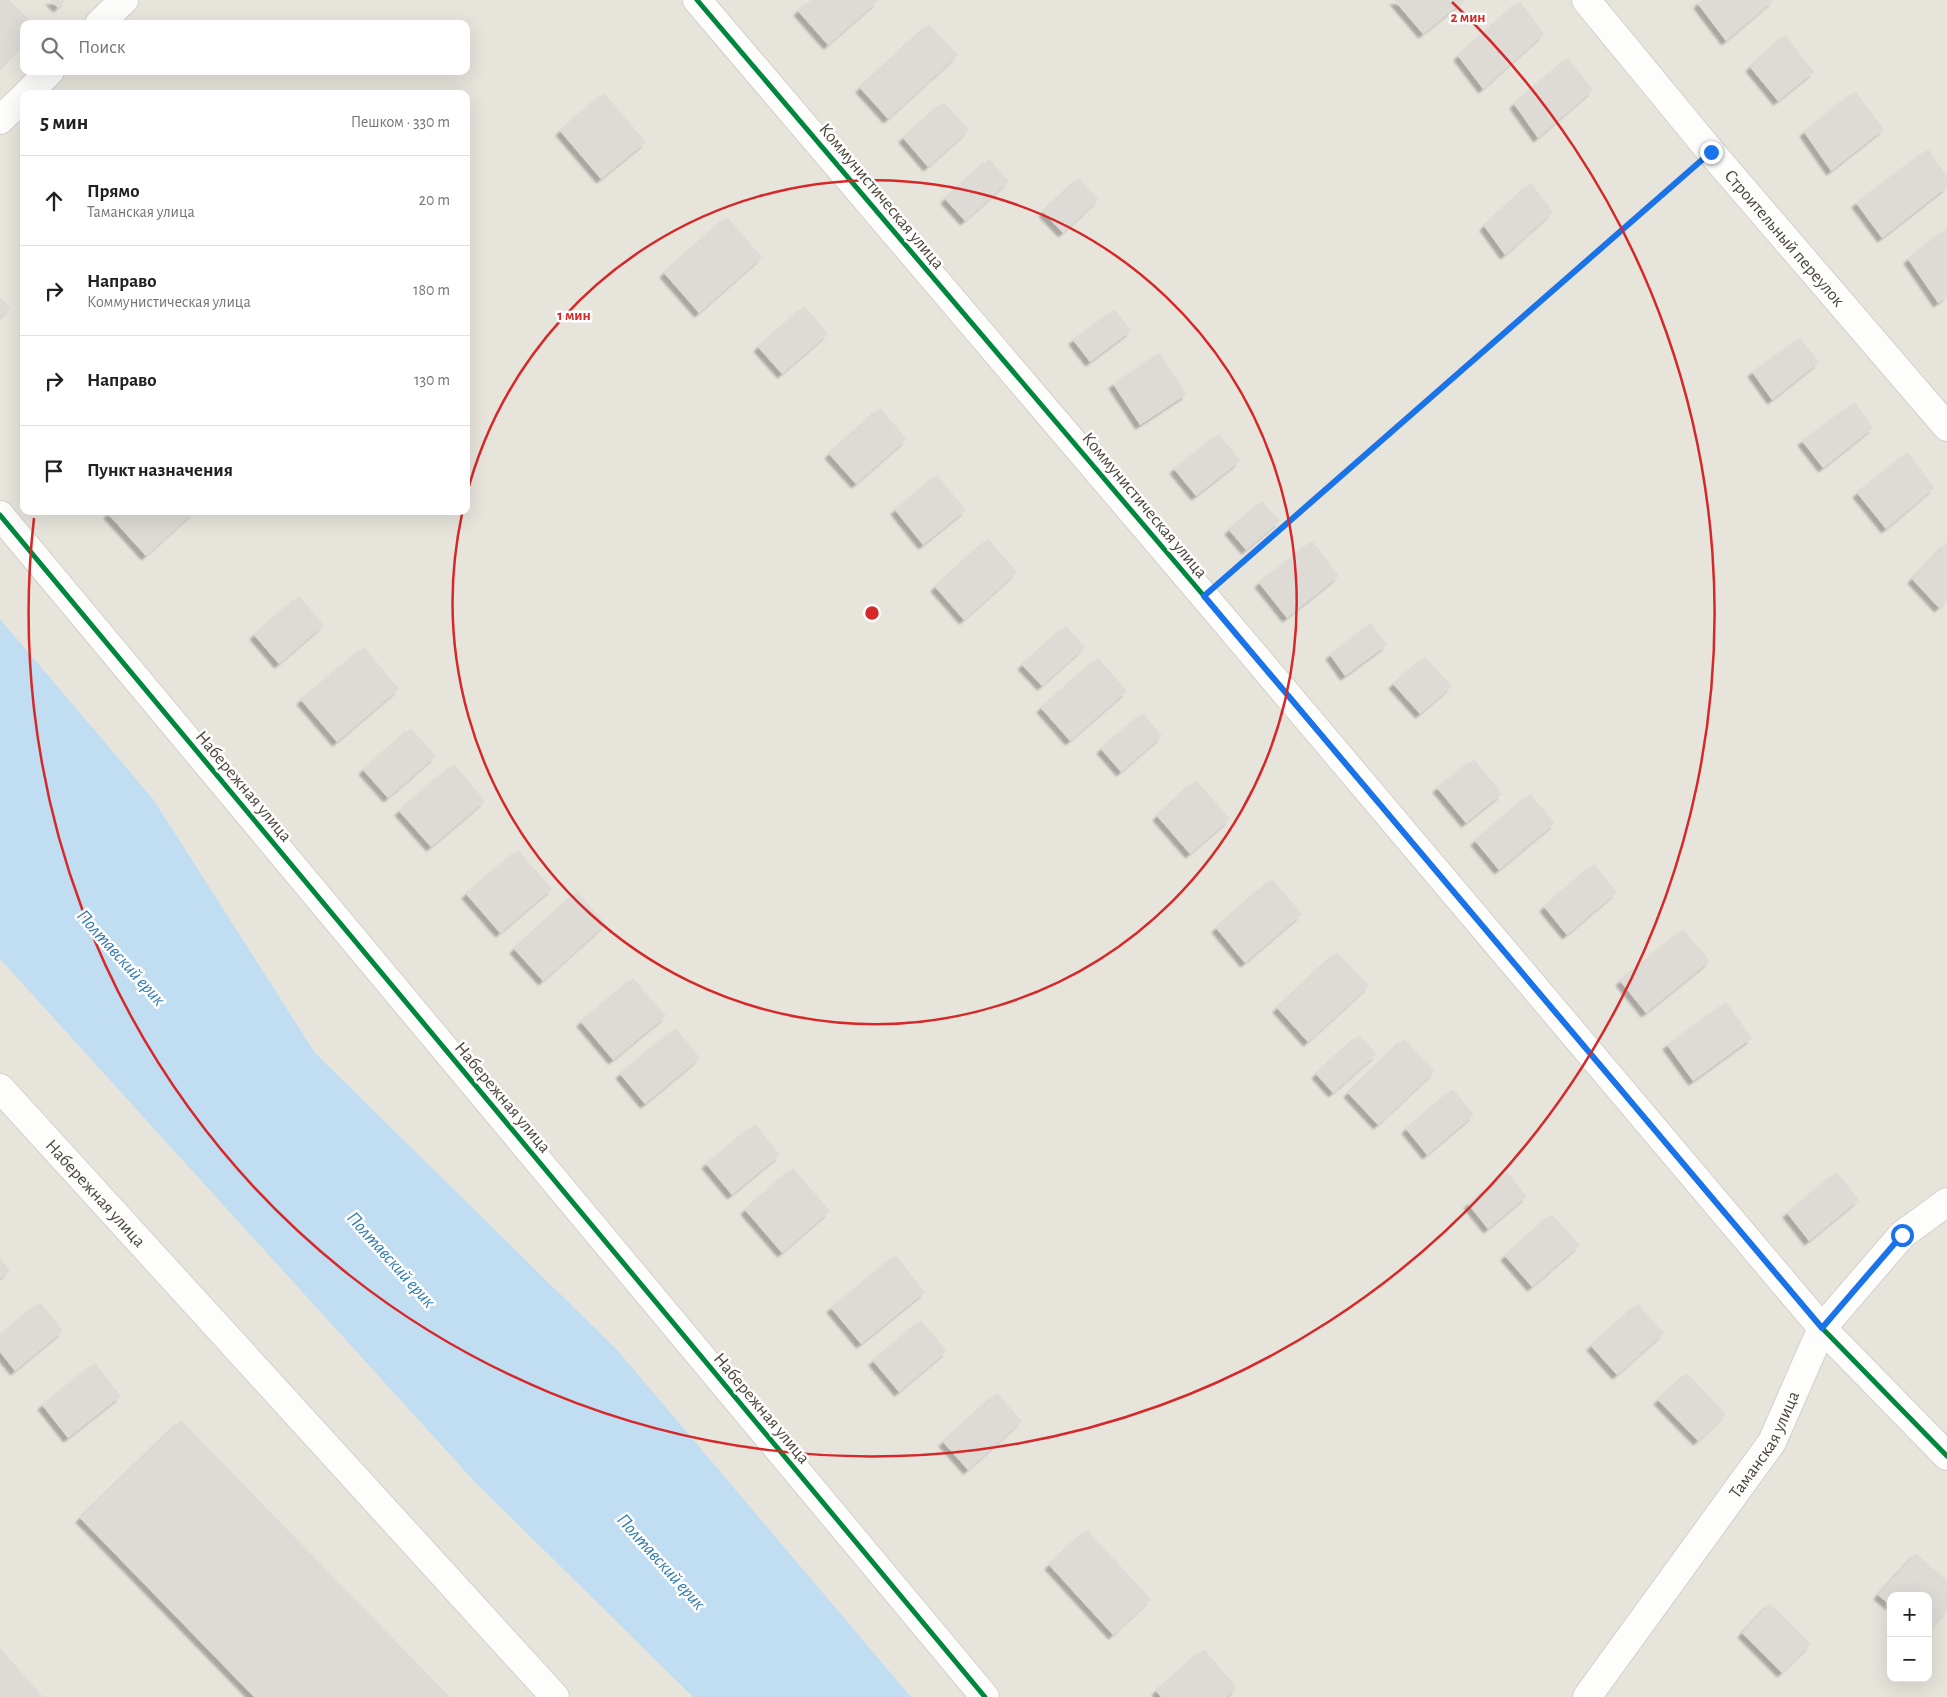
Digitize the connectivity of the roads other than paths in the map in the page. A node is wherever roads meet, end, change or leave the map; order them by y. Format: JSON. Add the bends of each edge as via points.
{"nodes":[{"id":1,"x":124,"y":0,"type":"edge"},
{"id":2,"x":697,"y":0,"type":"edge"},
{"id":3,"x":1586,"y":0,"type":"edge"},
{"id":4,"x":103,"y":20,"type":"edge"},
{"id":5,"x":46,"y":75,"type":"edge"},
{"id":6,"x":31,"y":90,"type":"edge"},
{"id":7,"x":20,"y":101,"type":"edge"},
{"id":8,"x":0,"y":120,"type":"edge"},
{"id":9,"x":1947,"y":427,"type":"edge"},
{"id":10,"x":0,"y":515,"type":"edge"},
{"id":11,"x":0,"y":1088,"type":"edge"},
{"id":12,"x":1947,"y":1202,"type":"edge"},
{"id":13,"x":1822,"y":1328,"type":"junction"},
{"id":14,"x":1947,"y":1456,"type":"edge"},
{"id":15,"x":555,"y":1697,"type":"edge"},
{"id":16,"x":985,"y":1697,"type":"edge"},
{"id":17,"x":1587,"y":1697,"type":"edge"}],
"edges":[{"from":1,"to":4,"type":"street"},
{"from":2,"to":13,"type":"street","name":"Коммунистическая улица"},
{"from":3,"to":9,"type":"street","name":"Строительный переулок","via":[[1711,152]]},
{"from":5,"to":6,"type":"street"},
{"from":7,"to":8,"type":"street"},
{"from":10,"to":16,"type":"street","name":"Набережная улица"},
{"from":11,"to":15,"type":"street","name":"Набережная улица"},
{"from":12,"to":13,"type":"street","name":"Таманская улица","via":[[1902,1235]]},
{"from":13,"to":14,"type":"street","name":"Коммунистическая улица"},
{"from":13,"to":17,"type":"street","name":"Таманская улица","via":[[1772,1442]]}]}
